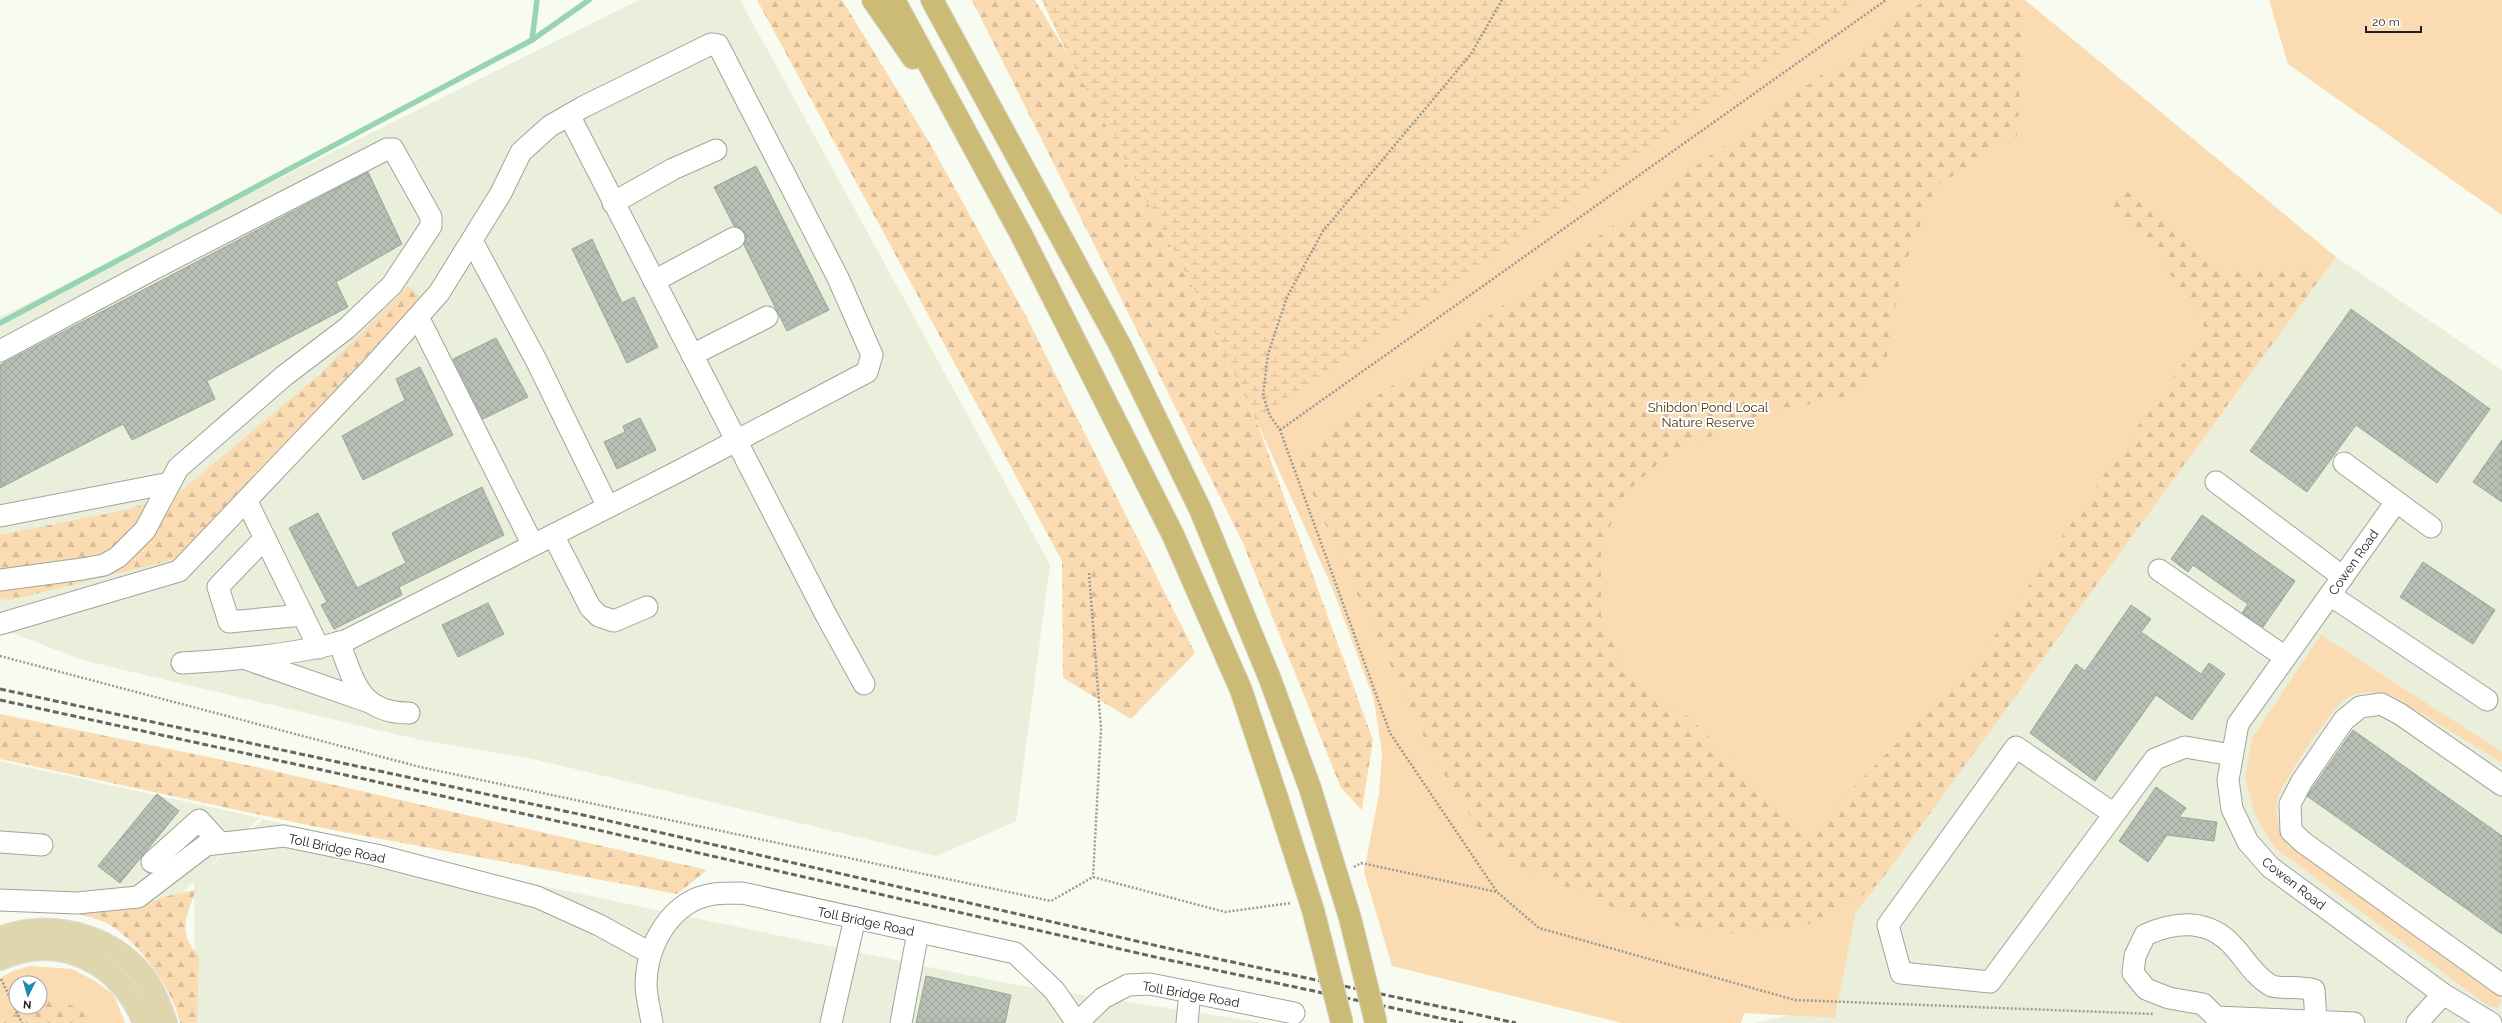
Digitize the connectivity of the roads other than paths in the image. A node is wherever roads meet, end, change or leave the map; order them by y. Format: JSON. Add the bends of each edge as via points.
{"nodes":[{"id":1,"x":873,"y":0,"type":"edge"},
{"id":2,"x":894,"y":0,"type":"edge"},
{"id":3,"x":932,"y":0,"type":"edge"},
{"id":4,"x":939,"y":0,"type":"edge"},
{"id":5,"x":945,"y":24,"type":"junction"},
{"id":6,"x":950,"y":107,"type":"junction"},
{"id":7,"x":568,"y":115,"type":"junction"},
{"id":8,"x":716,"y":150,"type":"dead end"},
{"id":9,"x":613,"y":203,"type":"junction"},
{"id":10,"x":734,"y":238,"type":"dead end"},
{"id":11,"x":472,"y":241,"type":"junction"},
{"id":12,"x":654,"y":281,"type":"junction"},
{"id":13,"x":418,"y":317,"type":"junction"},
{"id":14,"x":767,"y":317,"type":"dead end"},
{"id":15,"x":0,"y":351,"type":"edge"},
{"id":16,"x":692,"y":355,"type":"junction"},
{"id":17,"x":737,"y":441,"type":"junction"},
{"id":18,"x":2344,"y":463,"type":"dead end"},
{"id":19,"x":170,"y":482,"type":"junction"},
{"id":20,"x":2216,"y":482,"type":"dead end"},
{"id":21,"x":247,"y":502,"type":"junction"},
{"id":22,"x":2396,"y":502,"type":"junction"},
{"id":23,"x":608,"y":507,"type":"junction"},
{"id":24,"x":0,"y":516,"type":"edge"},
{"id":25,"x":2431,"y":527,"type":"dead end"},
{"id":26,"x":553,"y":535,"type":"junction"},
{"id":27,"x":265,"y":538,"type":"junction"},
{"id":28,"x":534,"y":544,"type":"junction"},
{"id":29,"x":2159,"y":570,"type":"dead end"},
{"id":30,"x":2343,"y":577,"type":"junction"},
{"id":31,"x":0,"y":580,"type":"edge"},
{"id":32,"x":2330,"y":595,"type":"junction"},
{"id":33,"x":647,"y":607,"type":"dead end"},
{"id":34,"x":304,"y":615,"type":"junction"},
{"id":35,"x":0,"y":624,"type":"edge"},
{"id":36,"x":329,"y":645,"type":"junction"},
{"id":37,"x":2285,"y":657,"type":"junction"},
{"id":38,"x":244,"y":658,"type":"junction"},
{"id":39,"x":182,"y":663,"type":"dead end"},
{"id":40,"x":864,"y":684,"type":"dead end"},
{"id":41,"x":2487,"y":700,"type":"dead end"},
{"id":42,"x":369,"y":702,"type":"junction"},
{"id":43,"x":409,"y":713,"type":"dead end"},
{"id":44,"x":2232,"y":755,"type":"junction"},
{"id":45,"x":2502,"y":785,"type":"edge"},
{"id":46,"x":2114,"y":814,"type":"junction"},
{"id":47,"x":0,"y":842,"type":"edge"},
{"id":48,"x":220,"y":844,"type":"junction"},
{"id":49,"x":42,"y":845,"type":"dead end"},
{"id":50,"x":152,"y":862,"type":"dead end"},
{"id":51,"x":0,"y":900,"type":"edge"},
{"id":52,"x":855,"y":918,"type":"junction"},
{"id":53,"x":918,"y":932,"type":"junction"},
{"id":54,"x":0,"y":938,"type":"edge"},
{"id":55,"x":650,"y":953,"type":"junction"},
{"id":56,"x":0,"y":959,"type":"edge"},
{"id":57,"x":2502,"y":984,"type":"edge"},
{"id":58,"x":1190,"y":992,"type":"junction"},
{"id":59,"x":2443,"y":994,"type":"junction"},
{"id":60,"x":1294,"y":1013,"type":"dead end"},
{"id":61,"x":2316,"y":1021,"type":"junction"},
{"id":62,"x":144,"y":1023,"type":"edge"},
{"id":63,"x":166,"y":1023,"type":"edge"},
{"id":64,"x":652,"y":1023,"type":"edge"},
{"id":65,"x":831,"y":1023,"type":"edge"},
{"id":66,"x":901,"y":1023,"type":"edge"},
{"id":67,"x":1077,"y":1023,"type":"edge"},
{"id":68,"x":1187,"y":1023,"type":"edge"},
{"id":69,"x":1342,"y":1023,"type":"edge"},
{"id":70,"x":1376,"y":1023,"type":"edge"},
{"id":71,"x":2354,"y":1023,"type":"edge"},
{"id":72,"x":2417,"y":1023,"type":"edge"},
{"id":73,"x":2491,"y":1023,"type":"edge"}],
"edges":[{"from":1,"to":6,"type":"highway","via":[[895,36]]},
{"from":2,"to":6,"type":"highway"},
{"from":3,"to":5,"type":"highway"},
{"from":4,"to":5,"type":"highway"},
{"from":5,"to":70,"type":"highway","bridge":true,"via":[[1120,347],[1200,509],[1270,679],[1310,788],[1350,918]]},
{"from":6,"to":69,"type":"highway","bridge":true,"via":[[1022,236],[1173,535],[1241,690],[1313,910]]},
{"from":7,"to":9,"type":"street"},
{"from":7,"to":11,"type":"street","via":[[550,126],[521,152],[501,193]]},
{"from":7,"to":17,"type":"street","via":[[711,44],[718,45],[726,58],[838,278],[872,355],[867,372]]},
{"from":8,"to":9,"type":"street","via":[[673,169]]},
{"from":9,"to":12,"type":"street"},
{"from":10,"to":12,"type":"street"},
{"from":11,"to":13,"type":"street","via":[[439,293]]},
{"from":11,"to":23,"type":"street","via":[[536,360]]},
{"from":12,"to":16,"type":"street"},
{"from":13,"to":21,"type":"street"},
{"from":13,"to":28,"type":"street"},
{"from":14,"to":16,"type":"street"},
{"from":15,"to":19,"type":"street","via":[[157,266],[376,154],[393,149],[428,207],[431,226],[392,285],[346,328],[284,376],[201,447],[178,468]]},
{"from":16,"to":17,"type":"street"},
{"from":17,"to":23,"type":"street"},
{"from":17,"to":40,"type":"street"},
{"from":18,"to":22,"type":"street"},
{"from":19,"to":24,"type":"street"},
{"from":19,"to":31,"type":"street","via":[[145,530],[118,558],[104,565],[82,570]]},
{"from":20,"to":30,"type":"street"},
{"from":21,"to":27,"type":"street"},
{"from":21,"to":35,"type":"street","via":[[179,571]]},
{"from":22,"to":25,"type":"street"},
{"from":22,"to":30,"type":"street","name":"Cowen Road"},
{"from":23,"to":26,"type":"street"},
{"from":26,"to":28,"type":"street"},
{"from":26,"to":33,"type":"street","via":[[583,594],[599,616],[614,621]]},
{"from":27,"to":34,"type":"street"},
{"from":27,"to":34,"type":"street","via":[[218,586],[230,622]]},
{"from":28,"to":36,"type":"street"},
{"from":29,"to":37,"type":"street"},
{"from":30,"to":32,"type":"street","name":"Cowen Road"},
{"from":32,"to":37,"type":"street","name":"Cowen Road"},
{"from":32,"to":41,"type":"street"},
{"from":34,"to":36,"type":"street"},
{"from":36,"to":38,"type":"street"},
{"from":36,"to":42,"type":"street","via":[[359,693]]},
{"from":37,"to":44,"type":"street","name":"Cowen Road","via":[[2238,724]]},
{"from":38,"to":39,"type":"street"},
{"from":38,"to":42,"type":"street"},
{"from":42,"to":43,"type":"street","via":[[389,712]]},
{"from":44,"to":46,"type":"street","via":[[2185,747],[2155,759]]},
{"from":44,"to":59,"type":"street","name":"Cowen Road","via":[[2228,780],[2232,809],[2252,847],[2270,867]]},
{"from":45,"to":57,"type":"street","via":[[2400,714],[2381,704],[2360,707],[2344,720],[2302,781],[2290,804],[2291,831],[2304,843]]},
{"from":46,"to":46,"type":"street","via":[[1990,982],[1901,973],[1888,925],[2016,747]]},
{"from":47,"to":49,"type":"street"},
{"from":48,"to":50,"type":"street","via":[[199,820]]},
{"from":48,"to":51,"type":"street","name":"Toll Bridge Road","via":[[206,845],[138,897],[77,903]]},
{"from":48,"to":55,"type":"street","name":"Toll Bridge Road","via":[[284,836],[376,855],[537,897],[599,925]]},
{"from":52,"to":53,"type":"street","name":"Toll Bridge Road"},
{"from":52,"to":55,"type":"street","name":"Toll Bridge Road","via":[[742,893],[714,894],[697,899],[679,910],[662,928]]},
{"from":52,"to":65,"type":"street"},
{"from":53,"to":66,"type":"street"},
{"from":53,"to":67,"type":"street","name":"Toll Bridge Road","via":[[1015,953],[1054,990]]},
{"from":54,"to":63,"type":"main road","via":[[9,934],[45,929],[81,934],[99,942],[114,951],[145,978],[161,1006]]},
{"from":55,"to":64,"type":"street","name":"Toll Bridge Road","via":[[646,984]]},
{"from":56,"to":62,"type":"main road","via":[[18,951],[40,947],[81,956],[124,986],[138,1007]]},
{"from":58,"to":60,"type":"street","name":"Toll Bridge Road"},
{"from":58,"to":67,"type":"street","name":"Toll Bridge Road","via":[[1150,984],[1128,985],[1103,998]]},
{"from":58,"to":68,"type":"street"},
{"from":59,"to":72,"type":"street"},
{"from":59,"to":73,"type":"street","name":"Cowen Road"},
{"from":61,"to":61,"type":"street","via":[[2216,1017],[2203,1004],[2169,998],[2146,988],[2133,973],[2135,956],[2145,935],[2162,927],[2188,923],[2214,931],[2233,945],[2251,968],[2273,986],[2303,986],[2314,990]]},
{"from":61,"to":71,"type":"street"}]}
